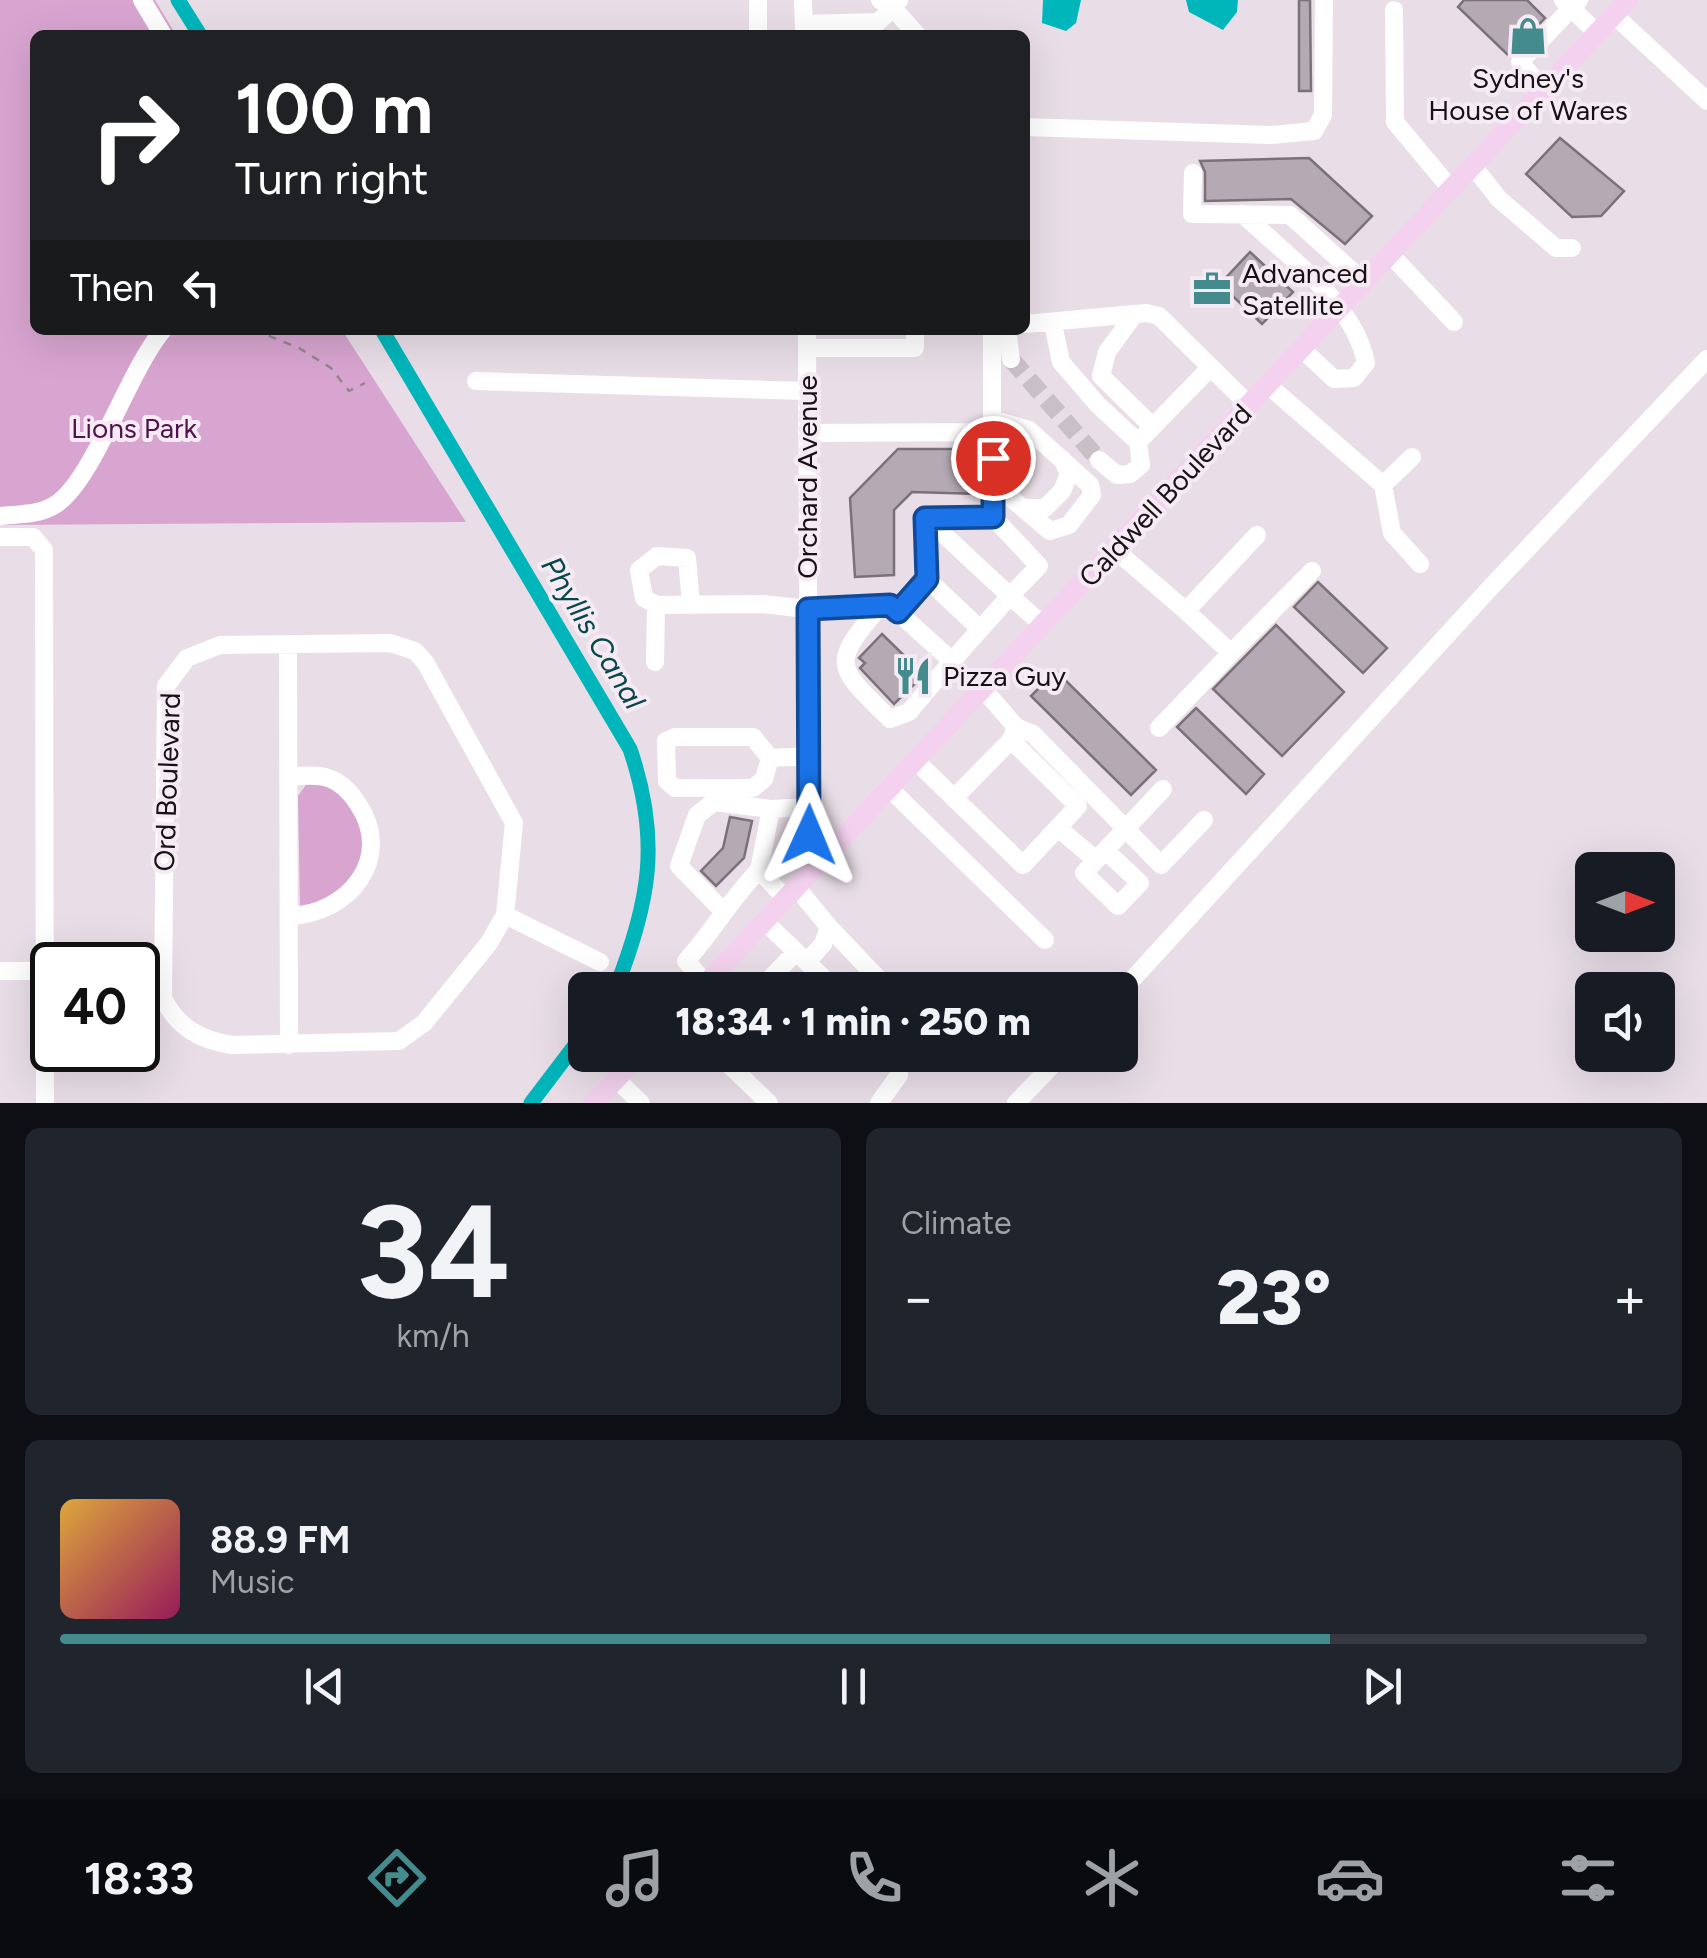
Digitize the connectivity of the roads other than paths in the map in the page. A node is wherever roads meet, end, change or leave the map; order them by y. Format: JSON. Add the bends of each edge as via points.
{"nodes":[{"id":1,"x":142,"y":0,"type":"edge"},
{"id":2,"x":758,"y":0,"type":"edge"},
{"id":3,"x":804,"y":0,"type":"edge"},
{"id":4,"x":1324,"y":0,"type":"edge"},
{"id":5,"x":891,"y":2,"type":"edge"},
{"id":6,"x":1571,"y":3,"type":"edge"},
{"id":7,"x":1619,"y":6,"type":"edge"},
{"id":8,"x":1394,"y":10,"type":"dead end"},
{"id":9,"x":160,"y":30,"type":"edge"},
{"id":10,"x":758,"y":30,"type":"edge"},
{"id":11,"x":804,"y":30,"type":"edge"},
{"id":12,"x":913,"y":30,"type":"edge"},
{"id":13,"x":1598,"y":33,"type":"junction"},
{"id":14,"x":1544,"y":90,"type":"junction"},
{"id":15,"x":1707,"y":101,"type":"edge"},
{"id":16,"x":1030,"y":127,"type":"edge"},
{"id":17,"x":1473,"y":166,"type":"junction"},
{"id":18,"x":1193,"y":173,"type":"dead end"},
{"id":19,"x":1451,"y":189,"type":"junction"},
{"id":20,"x":1243,"y":214,"type":"junction"},
{"id":21,"x":1572,"y":248,"type":"dead end"},
{"id":22,"x":1390,"y":254,"type":"junction"},
{"id":23,"x":1364,"y":282,"type":"junction"},
{"id":24,"x":1340,"y":308,"type":"junction"},
{"id":25,"x":1134,"y":315,"type":"junction"},
{"id":26,"x":1454,"y":322,"type":"dead end"},
{"id":27,"x":1030,"y":324,"type":"edge"},
{"id":28,"x":1053,"y":324,"type":"junction"},
{"id":29,"x":159,"y":335,"type":"edge"},
{"id":30,"x":914,"y":335,"type":"edge"},
{"id":31,"x":992,"y":335,"type":"edge"},
{"id":32,"x":1008,"y":335,"type":"edge"},
{"id":33,"x":807,"y":339,"type":"edge"},
{"id":34,"x":1302,"y":348,"type":"junction"},
{"id":35,"x":1707,"y":359,"type":"edge"},
{"id":36,"x":1012,"y":360,"type":"tunnel mouth"},
{"id":37,"x":1211,"y":368,"type":"junction"},
{"id":38,"x":476,"y":381,"type":"dead end"},
{"id":39,"x":1268,"y":385,"type":"junction"},
{"id":40,"x":807,"y":391,"type":"junction"},
{"id":41,"x":1249,"y":405,"type":"junction"},
{"id":42,"x":992,"y":426,"type":"junction"},
{"id":43,"x":1153,"y":427,"type":"junction"},
{"id":44,"x":808,"y":433,"type":"junction"},
{"id":45,"x":1138,"y":442,"type":"junction"},
{"id":46,"x":1412,"y":456,"type":"dead end"},
{"id":47,"x":1062,"y":459,"type":"junction"},
{"id":48,"x":1100,"y":460,"type":"tunnel mouth"},
{"id":49,"x":993,"y":483,"type":"junction"},
{"id":50,"x":1383,"y":485,"type":"junction"},
{"id":51,"x":1025,"y":508,"type":"junction"},
{"id":52,"x":0,"y":516,"type":"edge"},
{"id":53,"x":993,"y":517,"type":"junction"},
{"id":54,"x":925,"y":518,"type":"junction"},
{"id":55,"x":1257,"y":535,"type":"dead end"},
{"id":56,"x":0,"y":537,"type":"edge"},
{"id":57,"x":1114,"y":549,"type":"junction"},
{"id":58,"x":1420,"y":564,"type":"dead end"},
{"id":59,"x":1312,"y":572,"type":"dead end"},
{"id":60,"x":927,"y":579,"type":"junction"},
{"id":61,"x":1010,"y":596,"type":"junction"},
{"id":62,"x":691,"y":604,"type":"junction"},
{"id":63,"x":656,"y":605,"type":"junction"},
{"id":64,"x":808,"y":609,"type":"junction"},
{"id":65,"x":890,"y":609,"type":"junction"},
{"id":66,"x":1186,"y":611,"type":"junction"},
{"id":67,"x":1043,"y":625,"type":"junction"},
{"id":68,"x":980,"y":629,"type":"junction"},
{"id":69,"x":288,"y":644,"type":"junction"},
{"id":70,"x":1231,"y":653,"type":"junction"},
{"id":71,"x":952,"y":661,"type":"junction"},
{"id":72,"x":655,"y":662,"type":"dead end"},
{"id":73,"x":984,"y":690,"type":"junction"},
{"id":74,"x":1158,"y":728,"type":"dead end"},
{"id":75,"x":1014,"y":733,"type":"junction"},
{"id":76,"x":810,"y":756,"type":"junction"},
{"id":77,"x":770,"y":758,"type":"junction"},
{"id":78,"x":916,"y":760,"type":"junction"},
{"id":79,"x":289,"y":776,"type":"junction"},
{"id":80,"x":890,"y":789,"type":"junction"},
{"id":81,"x":1163,"y":789,"type":"dead end"},
{"id":82,"x":954,"y":798,"type":"junction"},
{"id":83,"x":809,"y":807,"type":"junction"},
{"id":84,"x":771,"y":809,"type":"junction"},
{"id":85,"x":1204,"y":820,"type":"dead end"},
{"id":86,"x":1058,"y":828,"type":"junction"},
{"id":87,"x":1126,"y":829,"type":"junction"},
{"id":88,"x":823,"y":860,"type":"junction"},
{"id":89,"x":759,"y":870,"type":"junction"},
{"id":90,"x":792,"y":893,"type":"junction"},
{"id":91,"x":722,"y":910,"type":"junction"},
{"id":92,"x":505,"y":914,"type":"junction"},
{"id":93,"x":289,"y":916,"type":"junction"},
{"id":94,"x":765,"y":922,"type":"junction"},
{"id":95,"x":830,"y":927,"type":"junction"},
{"id":96,"x":1045,"y":940,"type":"dead end"},
{"id":97,"x":48,"y":942,"type":"edge"},
{"id":98,"x":801,"y":957,"type":"junction"},
{"id":99,"x":605,"y":966,"type":"road end"},
{"id":100,"x":0,"y":971,"type":"edge"},
{"id":101,"x":30,"y":971,"type":"edge"},
{"id":102,"x":695,"y":972,"type":"edge"},
{"id":103,"x":720,"y":972,"type":"edge"},
{"id":104,"x":782,"y":972,"type":"edge"},
{"id":105,"x":817,"y":972,"type":"edge"},
{"id":106,"x":872,"y":972,"type":"edge"},
{"id":107,"x":1138,"y":973,"type":"edge"},
{"id":108,"x":160,"y":978,"type":"edge"},
{"id":109,"x":164,"y":978,"type":"junction"},
{"id":110,"x":290,"y":1045,"type":"junction"},
{"id":111,"x":46,"y":1072,"type":"edge"},
{"id":112,"x":622,"y":1072,"type":"edge"},
{"id":113,"x":737,"y":1072,"type":"edge"},
{"id":114,"x":898,"y":1072,"type":"edge"},
{"id":115,"x":1046,"y":1072,"type":"edge"},
{"id":116,"x":616,"y":1079,"type":"junction"},
{"id":117,"x":46,"y":1103,"type":"edge"},
{"id":118,"x":593,"y":1103,"type":"edge"},
{"id":119,"x":640,"y":1103,"type":"edge"},
{"id":120,"x":769,"y":1103,"type":"edge"},
{"id":121,"x":879,"y":1103,"type":"edge"},
{"id":122,"x":1016,"y":1103,"type":"edge"}],
"edges":[{"from":1,"to":9,"type":"street"},
{"from":2,"to":10,"type":"street"},
{"from":3,"to":11,"type":"street"},
{"from":4,"to":16,"type":"street","via":[[1322,115],[1314,131]]},
{"from":5,"to":11,"type":"street","via":[[878,22]]},
{"from":5,"to":12,"type":"street"},
{"from":6,"to":13,"type":"street"},
{"from":6,"to":14,"type":"street","via":[[1520,62]]},
{"from":7,"to":13,"type":"main road","name":"Caldwell Boulevard"},
{"from":7,"to":15,"type":"street"},
{"from":8,"to":19,"type":"street","via":[[1395,122]]},
{"from":13,"to":14,"type":"main road","name":"Caldwell Boulevard"},
{"from":14,"to":17,"type":"main road","name":"Caldwell Boulevard"},
{"from":17,"to":19,"type":"main road","name":"Caldwell Boulevard"},
{"from":17,"to":21,"type":"street","via":[[1556,248]]},
{"from":18,"to":20,"type":"street","via":[[1192,214]]},
{"from":19,"to":22,"type":"main road","name":"Caldwell Boulevard"},
{"from":20,"to":23,"type":"street","via":[[1290,215]]},
{"from":20,"to":24,"type":"street"},
{"from":22,"to":23,"type":"main road","name":"Caldwell Boulevard"},
{"from":22,"to":26,"type":"street"},
{"from":23,"to":24,"type":"main road","name":"Caldwell Boulevard"},
{"from":24,"to":34,"type":"main road","name":"Caldwell Boulevard"},
{"from":24,"to":34,"type":"street","via":[[1366,363],[1354,378],[1334,379]]},
{"from":25,"to":28,"type":"street"},
{"from":25,"to":37,"type":"street","via":[[1159,316]]},
{"from":25,"to":43,"type":"street","via":[[1107,352],[1101,376]]},
{"from":27,"to":28,"type":"street"},
{"from":28,"to":45,"type":"street","via":[[1061,362]]},
{"from":29,"to":52,"type":"street","via":[[59,504]]},
{"from":30,"to":33,"type":"street","via":[[915,348]]},
{"from":31,"to":42,"type":"street"},
{"from":32,"to":36,"type":"street"},
{"from":33,"to":40,"type":"street","name":"Orchard Avenue"},
{"from":34,"to":39,"type":"main road","name":"Caldwell Boulevard"},
{"from":35,"to":107,"type":"street"},
{"from":37,"to":41,"type":"street"},
{"from":37,"to":43,"type":"street"},
{"from":38,"to":40,"type":"street"},
{"from":39,"to":41,"type":"main road","name":"Caldwell Boulevard"},
{"from":39,"to":50,"type":"street"},
{"from":40,"to":44,"type":"street","name":"Orchard Avenue"},
{"from":41,"to":57,"type":"main road","name":"Caldwell Boulevard"},
{"from":42,"to":44,"type":"street"},
{"from":42,"to":47,"type":"street","via":[[1029,430]]},
{"from":42,"to":49,"type":"street"},
{"from":43,"to":45,"type":"street"},
{"from":44,"to":64,"type":"street","name":"Orchard Avenue"},
{"from":45,"to":48,"type":"street","via":[[1140,465],[1130,474],[1117,475]]},
{"from":46,"to":50,"type":"street"},
{"from":47,"to":51,"type":"street","via":[[1069,474],[1062,491],[1045,508]]},
{"from":47,"to":51,"type":"street","via":[[1092,495],[1069,525],[1050,532]]},
{"from":49,"to":51,"type":"street"},
{"from":49,"to":53,"type":"street"},
{"from":50,"to":58,"type":"street","via":[[1392,533]]},
{"from":53,"to":54,"type":"street"},
{"from":53,"to":61,"type":"street","via":[[1039,566]]},
{"from":54,"to":60,"type":"street"},
{"from":54,"to":61,"type":"street"},
{"from":55,"to":66,"type":"street"},
{"from":56,"to":97,"type":"street","via":[[33,537],[44,550]]},
{"from":57,"to":66,"type":"street"},
{"from":57,"to":67,"type":"main road","name":"Caldwell Boulevard"},
{"from":59,"to":70,"type":"street"},
{"from":60,"to":65,"type":"street"},
{"from":60,"to":68,"type":"street"},
{"from":61,"to":67,"type":"street"},
{"from":61,"to":68,"type":"street"},
{"from":62,"to":63,"type":"street"},
{"from":62,"to":63,"type":"street","via":[[687,558],[668,556],[646,561],[639,570],[644,598]]},
{"from":62,"to":64,"type":"street"},
{"from":63,"to":72,"type":"street"},
{"from":64,"to":65,"type":"street"},
{"from":64,"to":76,"type":"street","name":"Orchard Avenue"},
{"from":65,"to":71,"type":"street"},
{"from":65,"to":71,"type":"street","via":[[846,646],[844,659],[851,681],[890,719],[908,712]]},
{"from":66,"to":70,"type":"street"},
{"from":67,"to":73,"type":"main road","name":"Caldwell Boulevard"},
{"from":68,"to":71,"type":"street"},
{"from":69,"to":79,"type":"street"},
{"from":69,"to":92,"type":"street","name":"Ord Boulevard","via":[[390,642],[416,651],[425,662],[514,823]]},
{"from":69,"to":109,"type":"street","name":"Ord Boulevard","via":[[202,649],[175,668],[166,686]]},
{"from":70,"to":74,"type":"street"},
{"from":73,"to":75,"type":"street"},
{"from":73,"to":78,"type":"main road","name":"Caldwell Boulevard"},
{"from":75,"to":82,"type":"street"},
{"from":75,"to":86,"type":"street","via":[[1078,806]]},
{"from":75,"to":87,"type":"street","via":[[1033,734]]},
{"from":76,"to":77,"type":"street"},
{"from":76,"to":83,"type":"street","name":"Orchard Avenue"},
{"from":77,"to":77,"type":"street","via":[[764,779],[753,788],[675,788],[667,781],[666,741],[675,737],[753,737]]},
{"from":78,"to":80,"type":"main road","name":"Caldwell Boulevard"},
{"from":78,"to":82,"type":"street"},
{"from":79,"to":93,"type":"street"},
{"from":79,"to":93,"type":"street","via":[[328,778],[342,786],[362,811],[371,844],[365,873],[348,896],[320,914]]},
{"from":80,"to":88,"type":"main road","name":"Caldwell Boulevard"},
{"from":80,"to":96,"type":"street"},
{"from":81,"to":87,"type":"street"},
{"from":82,"to":86,"type":"street","via":[[1023,865]]},
{"from":83,"to":84,"type":"street"},
{"from":83,"to":88,"type":"street","name":"Orchard Avenue","via":[[809,835]]},
{"from":84,"to":89,"type":"street"},
{"from":84,"to":91,"type":"street","via":[[714,802],[697,815],[679,866]]},
{"from":85,"to":87,"type":"street","via":[[1161,865]]},
{"from":86,"to":87,"type":"street","via":[[1100,854]]},
{"from":88,"to":90,"type":"main road","name":"Caldwell Boulevard"},
{"from":89,"to":90,"type":"street"},
{"from":89,"to":91,"type":"street"},
{"from":90,"to":94,"type":"main road","name":"Caldwell Boulevard"},
{"from":90,"to":95,"type":"street"},
{"from":91,"to":102,"type":"street","via":[[719,924],[686,960]]},
{"from":92,"to":99,"type":"street"},
{"from":92,"to":110,"type":"street","name":"Ord Boulevard","via":[[412,1033],[380,1044]]},
{"from":93,"to":110,"type":"street"},
{"from":94,"to":98,"type":"street"},
{"from":94,"to":103,"type":"main road","name":"Caldwell Boulevard"},
{"from":95,"to":98,"type":"street","via":[[823,944]]},
{"from":95,"to":106,"type":"street"},
{"from":98,"to":104,"type":"street"},
{"from":98,"to":105,"type":"street"},
{"from":100,"to":101,"type":"street"},
{"from":108,"to":109,"type":"street"},
{"from":109,"to":110,"type":"street","name":"Ord Boulevard","via":[[170,1013],[198,1036],[232,1045]]},
{"from":111,"to":117,"type":"street"},
{"from":112,"to":116,"type":"main road"},
{"from":113,"to":120,"type":"street"},
{"from":114,"to":121,"type":"street"},
{"from":115,"to":122,"type":"street"},
{"from":116,"to":118,"type":"main road"},
{"from":116,"to":119,"type":"street"}]}
